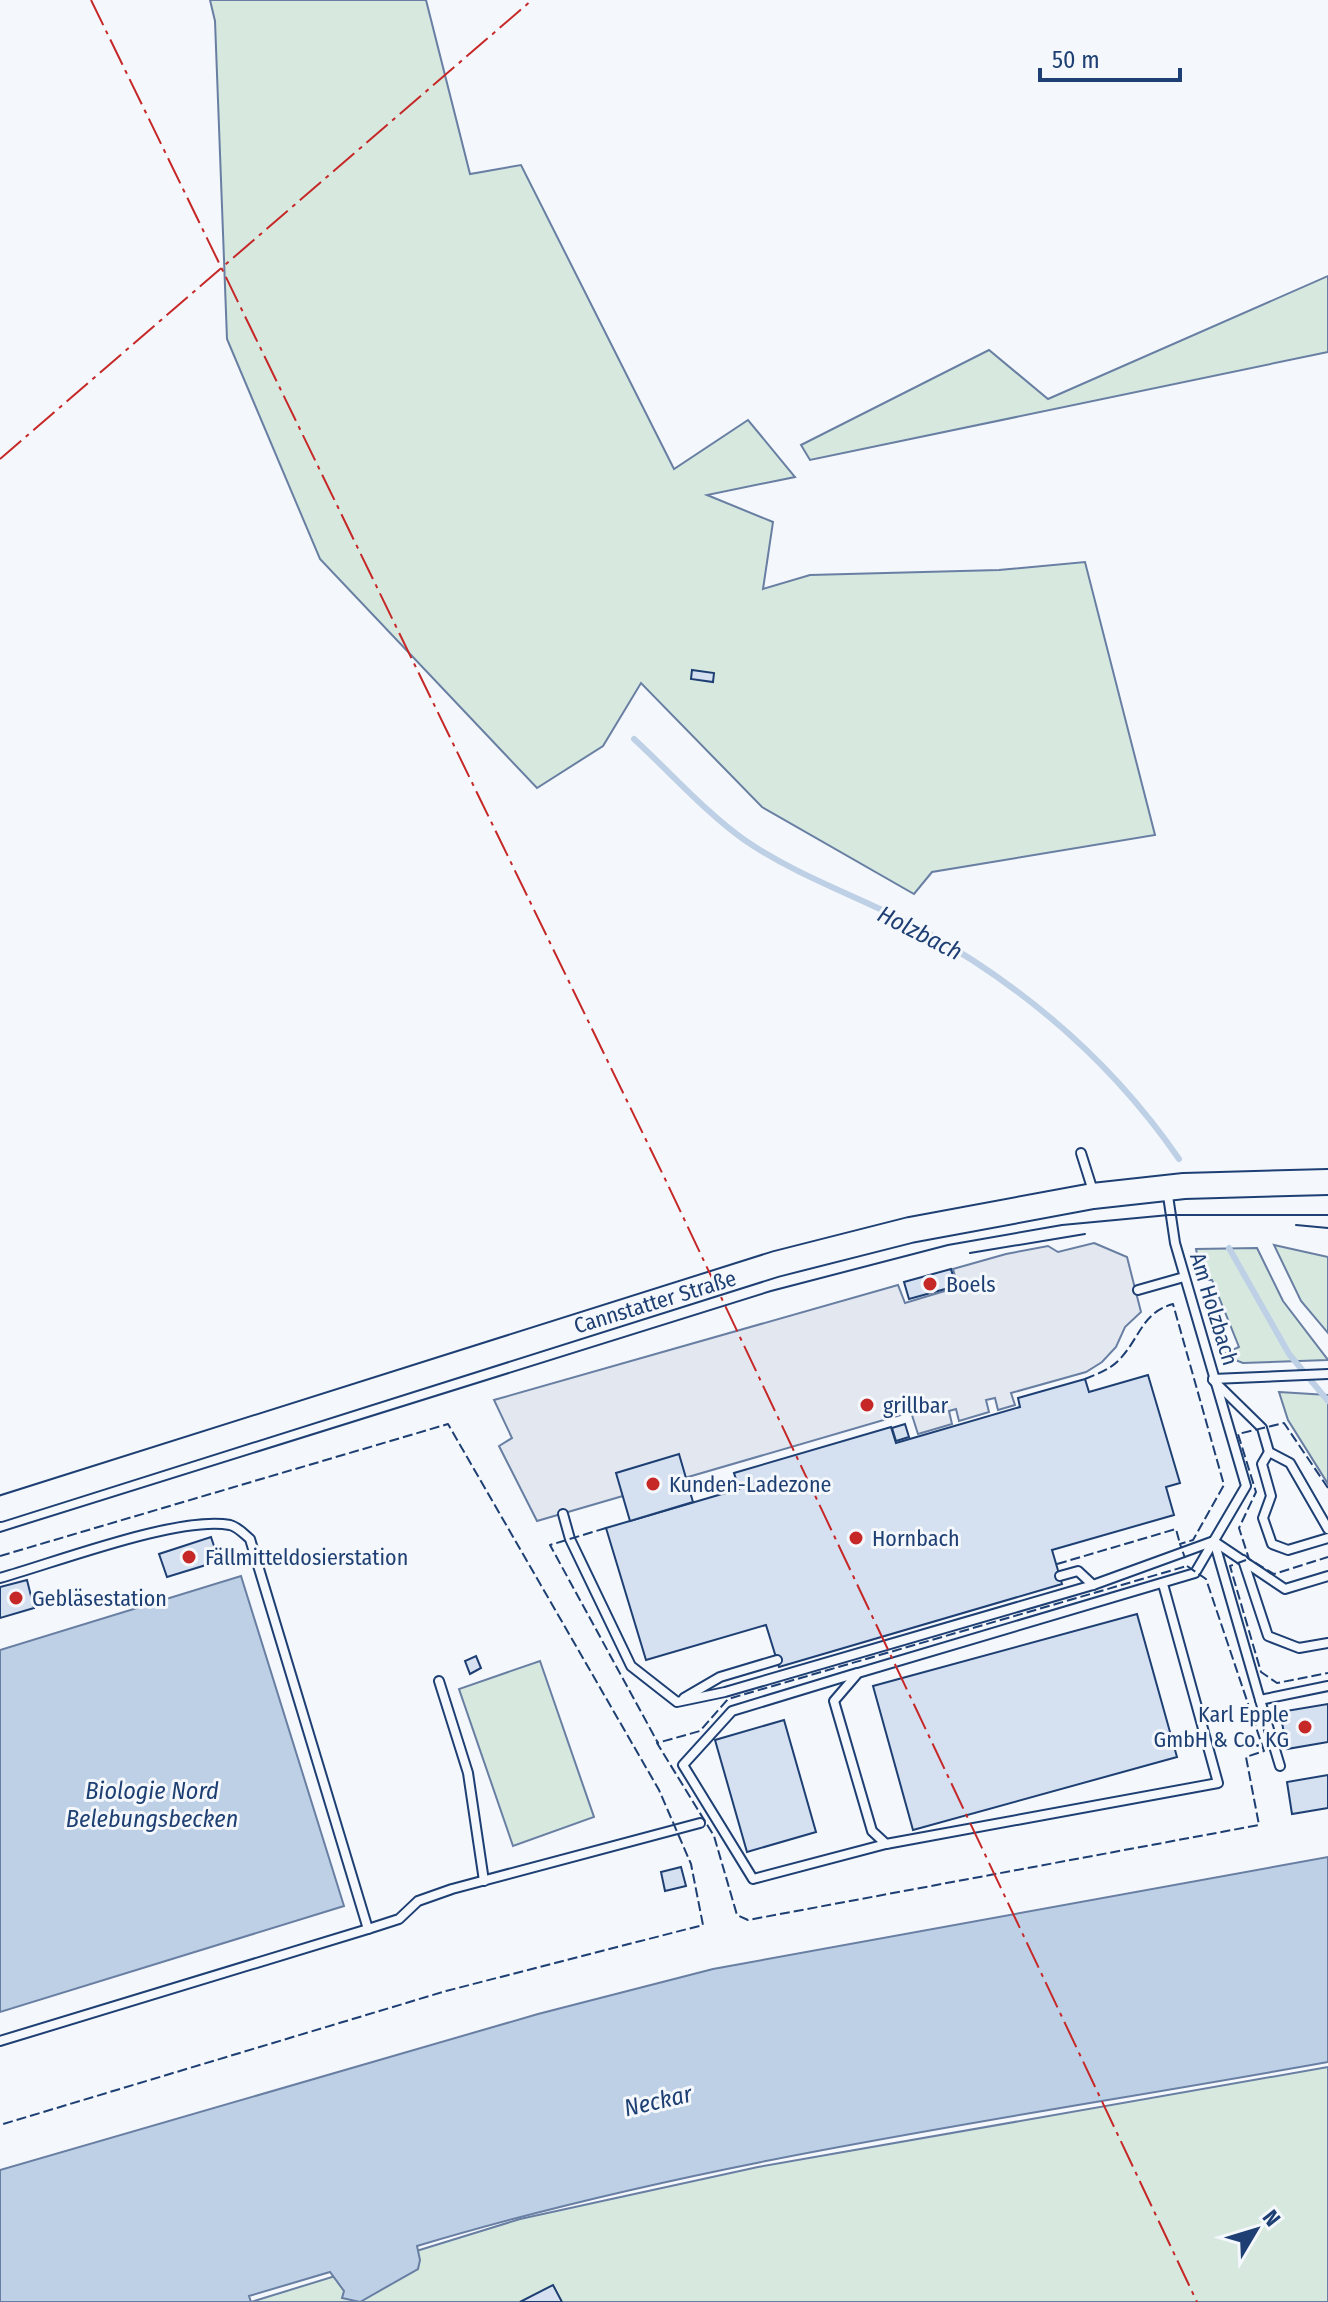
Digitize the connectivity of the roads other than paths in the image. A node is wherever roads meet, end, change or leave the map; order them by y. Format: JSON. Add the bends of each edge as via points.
{"nodes":[{"id":1,"x":1081,"y":1153,"type":"dead end"},
{"id":2,"x":1328,"y":1182,"type":"edge"},
{"id":3,"x":1167,"y":1188,"type":"junction"},
{"id":4,"x":1093,"y":1196,"type":"junction"},
{"id":5,"x":1184,"y":1277,"type":"junction"},
{"id":6,"x":1138,"y":1290,"type":"dead end"},
{"id":7,"x":1328,"y":1374,"type":"edge"},
{"id":8,"x":1213,"y":1379,"type":"junction"},
{"id":9,"x":1269,"y":1452,"type":"junction"},
{"id":10,"x":0,"y":1509,"type":"edge"},
{"id":11,"x":563,"y":1514,"type":"dead end"},
{"id":12,"x":1328,"y":1529,"type":"edge"},
{"id":13,"x":1328,"y":1538,"type":"edge"},
{"id":14,"x":1214,"y":1541,"type":"junction"},
{"id":15,"x":1243,"y":1560,"type":"junction"},
{"id":16,"x":1060,"y":1576,"type":"dead end"},
{"id":17,"x":1328,"y":1576,"type":"edge"},
{"id":18,"x":0,"y":1578,"type":"edge"},
{"id":19,"x":1163,"y":1584,"type":"junction"},
{"id":20,"x":1093,"y":1585,"type":"junction"},
{"id":21,"x":1328,"y":1643,"type":"edge"},
{"id":22,"x":777,"y":1660,"type":"dead end"},
{"id":23,"x":858,"y":1673,"type":"junction"},
{"id":24,"x":439,"y":1681,"type":"dead end"},
{"id":25,"x":1328,"y":1686,"type":"edge"},
{"id":26,"x":1260,"y":1700,"type":"junction"},
{"id":27,"x":677,"y":1702,"type":"junction"},
{"id":28,"x":1280,"y":1766,"type":"dead end"},
{"id":29,"x":700,"y":1823,"type":"dead end"},
{"id":30,"x":886,"y":1844,"type":"junction"},
{"id":31,"x":484,"y":1881,"type":"junction"},
{"id":32,"x":368,"y":1929,"type":"junction"},
{"id":33,"x":0,"y":2041,"type":"edge"}],
"edges":[{"from":1,"to":4,"type":"lane"},
{"from":2,"to":3,"type":"main road","name":"Cannstatter Straße"},
{"from":3,"to":4,"type":"main road","name":"Cannstatter Straße"},
{"from":3,"to":5,"type":"lane","name":"Am Holzbach"},
{"from":4,"to":10,"type":"main road","name":"Cannstatter Straße","via":[[910,1230],[776,1264]]},
{"from":5,"to":6,"type":"lane"},
{"from":5,"to":8,"type":"lane","name":"Am Holzbach"},
{"from":7,"to":8,"type":"lane","name":"Am Holzbach"},
{"from":8,"to":9,"type":"lane","via":[[1262,1428]]},
{"from":8,"to":14,"type":"lane","via":[[1246,1486]]},
{"from":9,"to":12,"type":"lane","via":[[1290,1463]]},
{"from":9,"to":13,"type":"lane","via":[[1262,1464],[1271,1496],[1263,1518],[1272,1544],[1288,1550]]},
{"from":11,"to":27,"type":"lane","via":[[631,1666]]},
{"from":14,"to":15,"type":"lane"},
{"from":14,"to":19,"type":"lane","via":[[1195,1573]]},
{"from":14,"to":20,"type":"lane"},
{"from":14,"to":26,"type":"lane"},
{"from":15,"to":17,"type":"lane","via":[[1285,1589]]},
{"from":15,"to":21,"type":"lane","via":[[1268,1636],[1299,1648]]},
{"from":16,"to":20,"type":"lane","via":[[1078,1571]]},
{"from":18,"to":32,"type":"lane","via":[[206,1523],[234,1525],[250,1539]]},
{"from":19,"to":23,"type":"lane"},
{"from":19,"to":30,"type":"lane","via":[[1218,1783]]},
{"from":20,"to":27,"type":"lane"},
{"from":22,"to":27,"type":"lane","via":[[720,1677]]},
{"from":23,"to":30,"type":"lane","via":[[834,1701],[872,1831]]},
{"from":23,"to":30,"type":"lane","via":[[732,1711],[683,1765],[753,1879]]},
{"from":24,"to":31,"type":"lane","via":[[468,1773]]},
{"from":25,"to":26,"type":"lane"},
{"from":26,"to":28,"type":"lane"},
{"from":29,"to":31,"type":"lane"},
{"from":31,"to":32,"type":"lane","via":[[418,1901],[399,1919]]},
{"from":32,"to":33,"type":"lane"}]}
